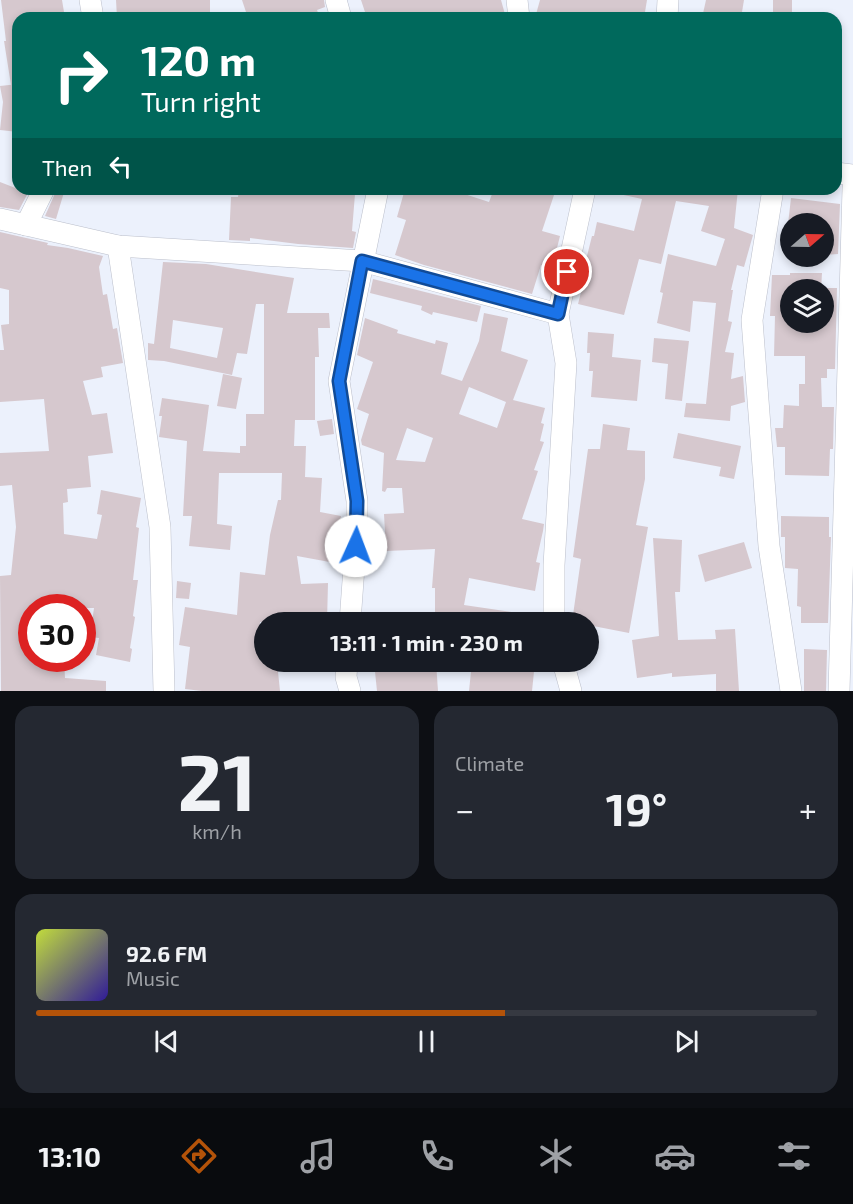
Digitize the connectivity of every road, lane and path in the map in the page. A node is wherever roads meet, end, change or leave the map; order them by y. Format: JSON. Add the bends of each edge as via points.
{"nodes":[{"id":1,"x":853,"y":188,"type":"edge"},
{"id":2,"x":41,"y":195,"type":"edge"},
{"id":3,"x":377,"y":195,"type":"edge"},
{"id":4,"x":584,"y":195,"type":"edge"},
{"id":5,"x":772,"y":195,"type":"edge"},
{"id":6,"x":0,"y":219,"type":"edge"},
{"id":7,"x":26,"y":225,"type":"junction"},
{"id":8,"x":118,"y":246,"type":"junction"},
{"id":9,"x":362,"y":261,"type":"junction"},
{"id":10,"x":558,"y":314,"type":"junction"},
{"id":11,"x":351,"y":612,"type":"edge"},
{"id":12,"x":554,"y":612,"type":"edge"},
{"id":13,"x":346,"y":672,"type":"edge"},
{"id":14,"x":566,"y":672,"type":"edge"},
{"id":15,"x":164,"y":691,"type":"edge"},
{"id":16,"x":350,"y":691,"type":"edge"},
{"id":17,"x":571,"y":691,"type":"edge"},
{"id":18,"x":791,"y":691,"type":"edge"},
{"id":19,"x":838,"y":691,"type":"edge"}],
"edges":[{"from":1,"to":19,"type":"street"},
{"from":2,"to":7,"type":"street"},
{"from":3,"to":9,"type":"street"},
{"from":4,"to":10,"type":"street"},
{"from":5,"to":18,"type":"street","via":[[752,320],[769,546]]},
{"from":6,"to":7,"type":"street"},
{"from":7,"to":8,"type":"street"},
{"from":8,"to":9,"type":"street"},
{"from":8,"to":15,"type":"street","via":[[160,527]]},
{"from":9,"to":10,"type":"street"},
{"from":9,"to":11,"type":"street","via":[[339,381],[357,501]]},
{"from":10,"to":12,"type":"street","via":[[566,363]]},
{"from":13,"to":16,"type":"street"},
{"from":14,"to":17,"type":"street"}]}
